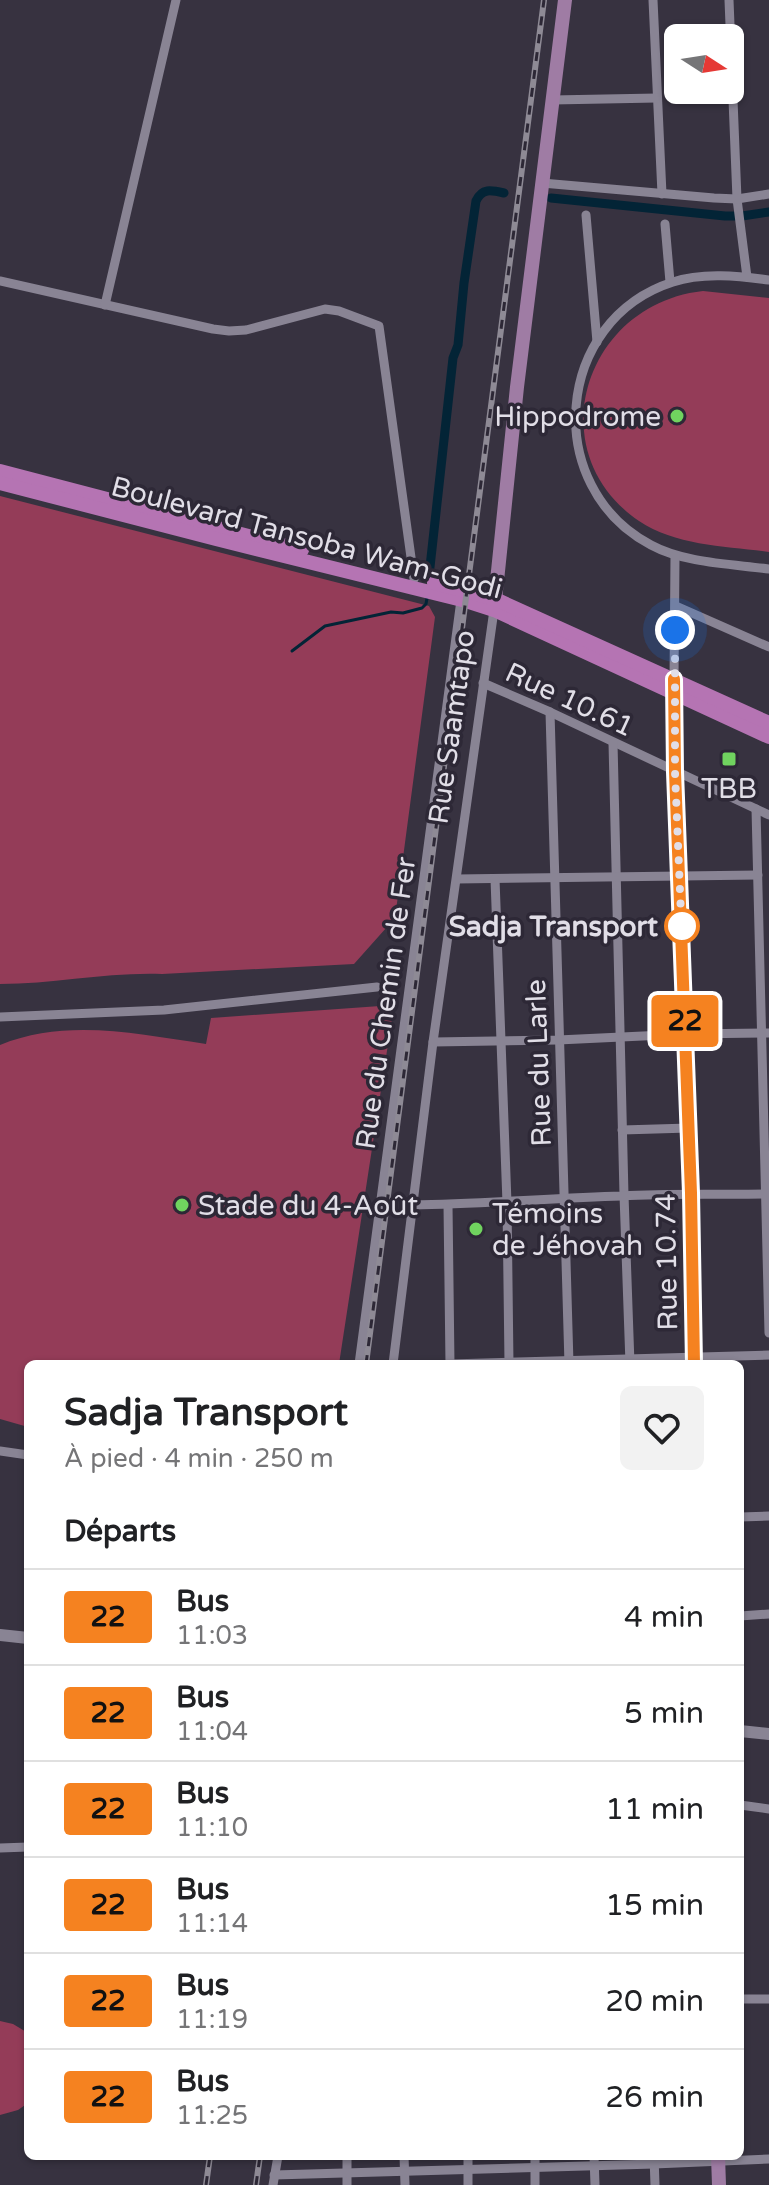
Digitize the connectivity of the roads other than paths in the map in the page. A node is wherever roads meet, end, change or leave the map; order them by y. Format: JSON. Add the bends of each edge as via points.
{"nodes":[{"id":1,"x":176,"y":0,"type":"edge"},
{"id":2,"x":565,"y":0,"type":"edge"},
{"id":3,"x":653,"y":0,"type":"edge"},
{"id":4,"x":729,"y":0,"type":"edge"},
{"id":5,"x":657,"y":98,"type":"junction"},
{"id":6,"x":552,"y":100,"type":"junction"},
{"id":7,"x":542,"y":183,"type":"junction"},
{"id":8,"x":662,"y":194,"type":"junction"},
{"id":9,"x":769,"y":194,"type":"edge"},
{"id":10,"x":737,"y":199,"type":"junction"},
{"id":11,"x":586,"y":215,"type":"dead end"},
{"id":12,"x":665,"y":224,"type":"dead end"},
{"id":13,"x":747,"y":277,"type":"junction"},
{"id":14,"x":769,"y":280,"type":"edge"},
{"id":15,"x":0,"y":281,"type":"edge"},
{"id":16,"x":670,"y":282,"type":"junction"},
{"id":17,"x":105,"y":305,"type":"junction"},
{"id":18,"x":597,"y":342,"type":"junction"},
{"id":19,"x":0,"y":471,"type":"edge"},
{"id":20,"x":0,"y":483,"type":"edge"},
{"id":21,"x":675,"y":556,"type":"junction"},
{"id":22,"x":769,"y":569,"type":"edge"},
{"id":23,"x":414,"y":579,"type":"junction"},
{"id":24,"x":461,"y":600,"type":"junction"},
{"id":25,"x":494,"y":605,"type":"junction"},
{"id":26,"x":676,"y":606,"type":"junction"},
{"id":27,"x":769,"y":647,"type":"edge"},
{"id":28,"x":483,"y":683,"type":"junction"},
{"id":29,"x":674,"y":686,"type":"junction"},
{"id":30,"x":550,"y":712,"type":"junction"},
{"id":31,"x":769,"y":723,"type":"edge"},
{"id":32,"x":769,"y":737,"type":"edge"},
{"id":33,"x":613,"y":743,"type":"junction"},
{"id":34,"x":675,"y":772,"type":"junction"},
{"id":35,"x":756,"y":809,"type":"junction"},
{"id":36,"x":769,"y":815,"type":"edge"},
{"id":37,"x":680,"y":875,"type":"junction"},
{"id":38,"x":758,"y":875,"type":"junction"},
{"id":39,"x":616,"y":877,"type":"junction"},
{"id":40,"x":554,"y":878,"type":"junction"},
{"id":41,"x":457,"y":879,"type":"junction"},
{"id":42,"x":495,"y":879,"type":"junction"},
{"id":43,"x":377,"y":987,"type":"dead end"},
{"id":44,"x":0,"y":1017,"type":"edge"},
{"id":45,"x":13,"y":1017,"type":"junction"},
{"id":46,"x":0,"y":1025,"type":"edge"},
{"id":47,"x":685,"y":1034,"type":"junction"},
{"id":48,"x":765,"y":1034,"type":"edge"},
{"id":49,"x":620,"y":1037,"type":"junction"},
{"id":50,"x":558,"y":1040,"type":"junction"},
{"id":51,"x":433,"y":1042,"type":"junction"},
{"id":52,"x":500,"y":1042,"type":"junction"},
{"id":53,"x":689,"y":1128,"type":"junction"},
{"id":54,"x":622,"y":1130,"type":"junction"},
{"id":55,"x":691,"y":1193,"type":"junction"},
{"id":56,"x":767,"y":1194,"type":"edge"},
{"id":57,"x":624,"y":1195,"type":"junction"},
{"id":58,"x":564,"y":1198,"type":"junction"},
{"id":59,"x":507,"y":1203,"type":"junction"},
{"id":60,"x":413,"y":1205,"type":"junction"},
{"id":61,"x":448,"y":1205,"type":"junction"},
{"id":62,"x":769,"y":1333,"type":"edge"},
{"id":63,"x":769,"y":1355,"type":"edge"},
{"id":64,"x":360,"y":1360,"type":"edge"},
{"id":65,"x":394,"y":1360,"type":"edge"},
{"id":66,"x":450,"y":1360,"type":"edge"},
{"id":67,"x":509,"y":1360,"type":"edge"},
{"id":68,"x":568,"y":1360,"type":"edge"},
{"id":69,"x":630,"y":1360,"type":"edge"},
{"id":70,"x":694,"y":1360,"type":"edge"},
{"id":71,"x":0,"y":1451,"type":"edge"},
{"id":72,"x":24,"y":1454,"type":"edge"},
{"id":73,"x":769,"y":1516,"type":"edge"},
{"id":74,"x":744,"y":1517,"type":"edge"},
{"id":75,"x":769,"y":1614,"type":"edge"},
{"id":76,"x":744,"y":1616,"type":"edge"},
{"id":77,"x":0,"y":1635,"type":"edge"},
{"id":78,"x":24,"y":1638,"type":"edge"},
{"id":79,"x":744,"y":1731,"type":"edge"},
{"id":80,"x":769,"y":1734,"type":"edge"},
{"id":81,"x":744,"y":1806,"type":"edge"},
{"id":82,"x":769,"y":1809,"type":"edge"},
{"id":83,"x":24,"y":1847,"type":"edge"},
{"id":84,"x":0,"y":1848,"type":"edge"},
{"id":85,"x":744,"y":1999,"type":"edge"},
{"id":86,"x":769,"y":1999,"type":"edge"},
{"id":87,"x":744,"y":2159,"type":"edge"},
{"id":88,"x":769,"y":2159,"type":"edge"},
{"id":89,"x":277,"y":2160,"type":"edge"},
{"id":90,"x":347,"y":2160,"type":"edge"},
{"id":91,"x":404,"y":2160,"type":"edge"},
{"id":92,"x":468,"y":2160,"type":"edge"},
{"id":93,"x":535,"y":2160,"type":"edge"},
{"id":94,"x":654,"y":2160,"type":"edge"},
{"id":95,"x":718,"y":2160,"type":"edge"},
{"id":96,"x":594,"y":2161,"type":"edge"},
{"id":97,"x":535,"y":2167,"type":"junction"},
{"id":98,"x":468,"y":2169,"type":"junction"},
{"id":99,"x":404,"y":2171,"type":"junction"},
{"id":100,"x":347,"y":2172,"type":"junction"},
{"id":101,"x":274,"y":2180,"type":"edge"},
{"id":102,"x":347,"y":2185,"type":"edge"},
{"id":103,"x":405,"y":2185,"type":"edge"},
{"id":104,"x":468,"y":2185,"type":"edge"},
{"id":105,"x":535,"y":2185,"type":"edge"},
{"id":106,"x":595,"y":2185,"type":"edge"},
{"id":107,"x":655,"y":2185,"type":"edge"},
{"id":108,"x":719,"y":2185,"type":"edge"}],
"edges":[{"from":1,"to":17,"type":"street"},
{"from":2,"to":6,"type":"main road","name":"Rue Saamtapo"},
{"from":3,"to":5,"type":"street"},
{"from":4,"to":10,"type":"street"},
{"from":5,"to":6,"type":"street"},
{"from":5,"to":8,"type":"street"},
{"from":6,"to":7,"type":"main road","name":"Rue Saamtapo"},
{"from":7,"to":8,"type":"street"},
{"from":7,"to":25,"type":"main road","name":"Rue Saamtapo"},
{"from":8,"to":10,"type":"street"},
{"from":9,"to":10,"type":"street"},
{"from":10,"to":13,"type":"street"},
{"from":11,"to":18,"type":"street"},
{"from":12,"to":16,"type":"street"},
{"from":13,"to":14,"type":"street"},
{"from":13,"to":16,"type":"street"},
{"from":15,"to":17,"type":"street"},
{"from":16,"to":18,"type":"street","via":[[629,306]]},
{"from":17,"to":23,"type":"street","via":[[229,331],[325,309],[379,326]]},
{"from":18,"to":21,"type":"street","via":[[576,403],[577,445],[585,472],[615,519]]},
{"from":19,"to":23,"type":"main road","name":"Boulevard Tansoba Wam-Godi"},
{"from":20,"to":24,"type":"main road","name":"Boulevard Tansoba Wam-Godi"},
{"from":21,"to":22,"type":"street"},
{"from":21,"to":26,"type":"street"},
{"from":23,"to":25,"type":"main road","name":"Boulevard Tansoba Wam-Godi","via":[[467,591]]},
{"from":24,"to":25,"type":"main road","name":"Boulevard Tansoba Wam-Godi"},
{"from":24,"to":64,"type":"street","name":"Rue du Chemin de Fer"},
{"from":25,"to":28,"type":"street","name":"Rue Saamtapo"},
{"from":25,"to":29,"type":"main road","name":"Boulevard Tansoba Wam-Godi"},
{"from":26,"to":27,"type":"street"},
{"from":26,"to":29,"type":"street"},
{"from":28,"to":30,"type":"street","name":"Rue 10.61"},
{"from":28,"to":41,"type":"street","name":"Rue Saamtapo"},
{"from":29,"to":31,"type":"main road","name":"Boulevard Tansoba Wam-Godi"},
{"from":29,"to":32,"type":"main road","name":"Boulevard Tansoba Wam-Godi"},
{"from":29,"to":34,"type":"main road","name":"Rue 10.74"},
{"from":30,"to":33,"type":"street","name":"Rue 10.61"},
{"from":30,"to":40,"type":"street","name":"Rue du Larle"},
{"from":33,"to":34,"type":"street","name":"Rue 10.61"},
{"from":33,"to":39,"type":"street"},
{"from":34,"to":35,"type":"street","name":"Rue 10.61"},
{"from":34,"to":37,"type":"main road","name":"Rue 10.74"},
{"from":35,"to":36,"type":"street","name":"Rue 10.61"},
{"from":35,"to":38,"type":"street"},
{"from":37,"to":38,"type":"street"},
{"from":37,"to":39,"type":"street"},
{"from":37,"to":47,"type":"main road","name":"Rue 10.74"},
{"from":38,"to":48,"type":"street"},
{"from":39,"to":40,"type":"street"},
{"from":39,"to":49,"type":"street"},
{"from":40,"to":42,"type":"street"},
{"from":40,"to":50,"type":"street","name":"Rue du Larle"},
{"from":41,"to":42,"type":"street"},
{"from":41,"to":51,"type":"street","name":"Rue Saamtapo"},
{"from":42,"to":52,"type":"street"},
{"from":43,"to":45,"type":"street","via":[[164,1010]]},
{"from":44,"to":45,"type":"street"},
{"from":45,"to":46,"type":"street"},
{"from":47,"to":48,"type":"street"},
{"from":47,"to":49,"type":"street"},
{"from":47,"to":53,"type":"main road","name":"Rue 10.74"},
{"from":48,"to":56,"type":"street"},
{"from":49,"to":50,"type":"street"},
{"from":49,"to":54,"type":"street"},
{"from":50,"to":52,"type":"street"},
{"from":50,"to":58,"type":"street","name":"Rue du Larle"},
{"from":51,"to":52,"type":"street"},
{"from":51,"to":60,"type":"street","name":"Rue Saamtapo"},
{"from":52,"to":59,"type":"street"},
{"from":53,"to":54,"type":"street"},
{"from":53,"to":55,"type":"main road","name":"Rue 10.74"},
{"from":54,"to":57,"type":"street"},
{"from":55,"to":56,"type":"street"},
{"from":55,"to":57,"type":"street"},
{"from":55,"to":70,"type":"main road","name":"Rue 10.74"},
{"from":56,"to":62,"type":"street"},
{"from":57,"to":58,"type":"street"},
{"from":57,"to":69,"type":"street"},
{"from":58,"to":59,"type":"street"},
{"from":58,"to":68,"type":"street","name":"Rue du Larle"},
{"from":59,"to":61,"type":"street"},
{"from":59,"to":67,"type":"street"},
{"from":60,"to":61,"type":"street"},
{"from":60,"to":65,"type":"street","name":"Rue Saamtapo"},
{"from":61,"to":66,"type":"street"},
{"from":63,"to":70,"type":"street"},
{"from":71,"to":72,"type":"street"},
{"from":73,"to":74,"type":"street"},
{"from":75,"to":76,"type":"street"},
{"from":77,"to":78,"type":"street"},
{"from":79,"to":80,"type":"street"},
{"from":81,"to":82,"type":"street"},
{"from":83,"to":84,"type":"street"},
{"from":85,"to":86,"type":"street"},
{"from":87,"to":88,"type":"street"},
{"from":89,"to":101,"type":"street"},
{"from":90,"to":100,"type":"street"},
{"from":91,"to":99,"type":"street"},
{"from":92,"to":98,"type":"street"},
{"from":93,"to":97,"type":"street"},
{"from":94,"to":96,"type":"street"},
{"from":94,"to":107,"type":"street"},
{"from":95,"to":108,"type":"main road"},
{"from":96,"to":97,"type":"street"},
{"from":96,"to":106,"type":"street"},
{"from":97,"to":98,"type":"street"},
{"from":97,"to":105,"type":"street"},
{"from":98,"to":99,"type":"street"},
{"from":98,"to":104,"type":"street"},
{"from":99,"to":100,"type":"street"},
{"from":99,"to":103,"type":"street"},
{"from":100,"to":101,"type":"street"},
{"from":100,"to":102,"type":"street"}]}
